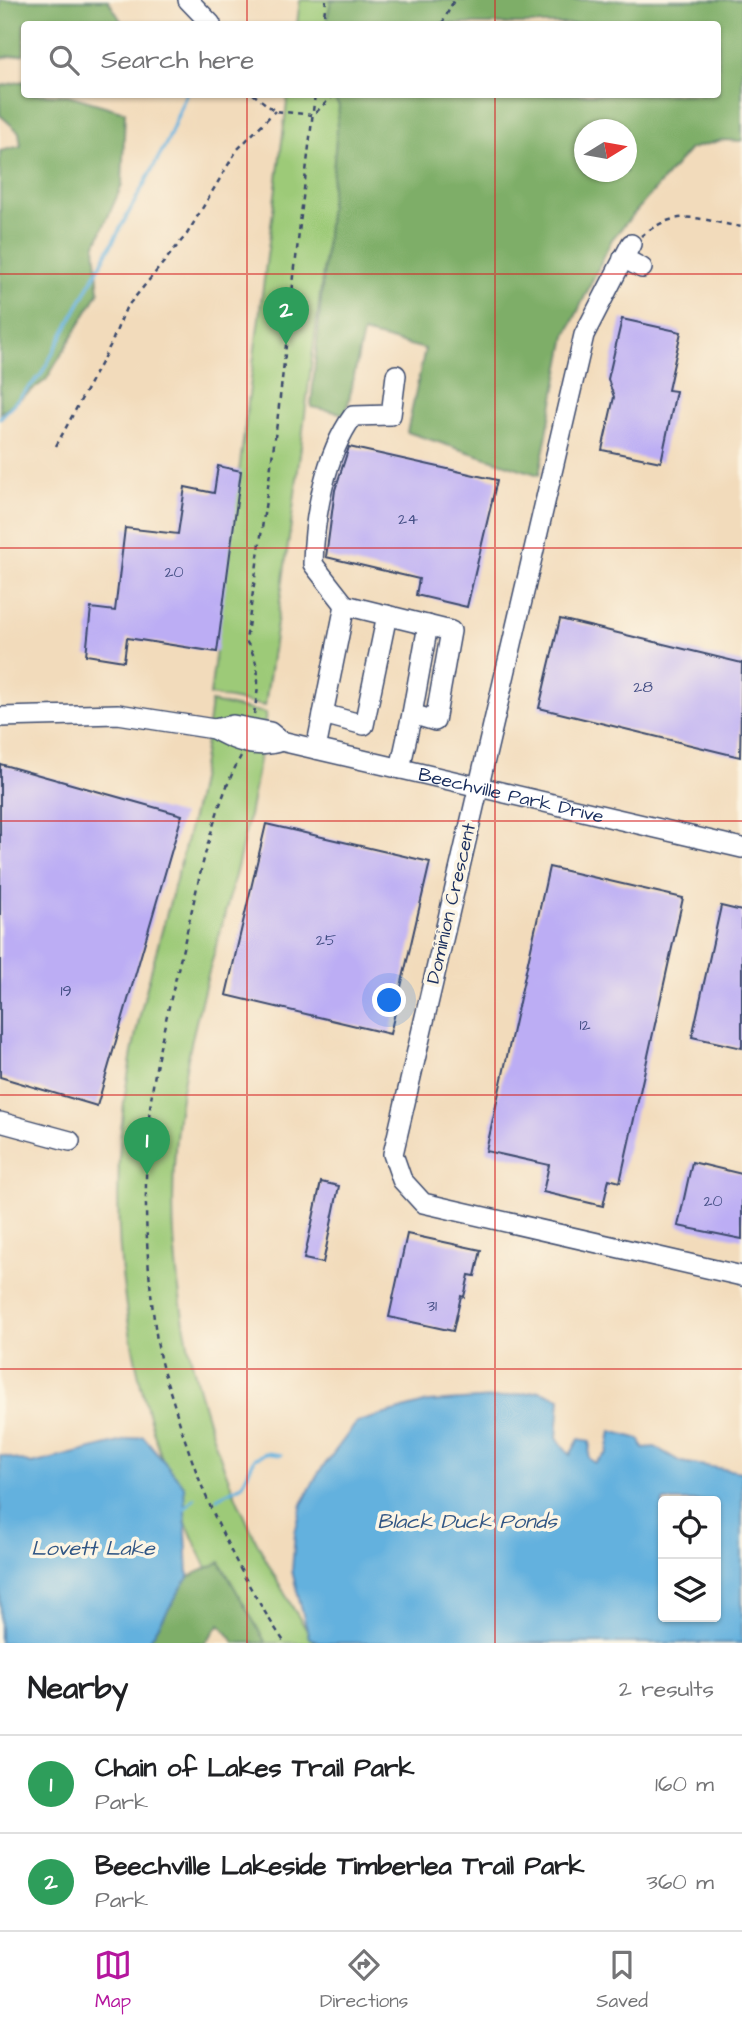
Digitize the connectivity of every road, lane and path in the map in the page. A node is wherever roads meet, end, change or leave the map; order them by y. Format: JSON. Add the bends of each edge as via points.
{"nodes":[{"id":1,"x":188,"y":0,"type":"edge"},
{"id":2,"x":326,"y":0,"type":"edge"},
{"id":3,"x":454,"y":0,"type":"edge"},
{"id":4,"x":208,"y":21,"type":"edge"},
{"id":5,"x":323,"y":21,"type":"edge"},
{"id":6,"x":444,"y":21,"type":"edge"},
{"id":7,"x":258,"y":98,"type":"edge"},
{"id":8,"x":315,"y":98,"type":"edge"},
{"id":9,"x":331,"y":98,"type":"edge"},
{"id":10,"x":275,"y":111,"type":"junction"},
{"id":11,"x":313,"y":115,"type":"junction"},
{"id":12,"x":742,"y":227,"type":"edge"},
{"id":13,"x":627,"y":251,"type":"junction"},
{"id":14,"x":642,"y":268,"type":"dead end"},
{"id":15,"x":396,"y":374,"type":"dead end"},
{"id":16,"x":57,"y":446,"type":"dead end"},
{"id":17,"x":345,"y":605,"type":"junction"},
{"id":18,"x":387,"y":615,"type":"junction"},
{"id":19,"x":323,"y":714,"type":"junction"},
{"id":20,"x":0,"y":717,"type":"edge"},
{"id":21,"x":250,"y":735,"type":"junction"},
{"id":22,"x":316,"y":749,"type":"junction"},
{"id":23,"x":400,"y":769,"type":"junction"},
{"id":24,"x":478,"y":787,"type":"junction"},
{"id":25,"x":742,"y":848,"type":"edge"},
{"id":26,"x":0,"y":1122,"type":"edge"},
{"id":27,"x":70,"y":1140,"type":"dead end"},
{"id":28,"x":742,"y":1276,"type":"edge"},
{"id":29,"x":285,"y":1643,"type":"edge"}],
"edges":[{"from":1,"to":4,"type":"street"},
{"from":2,"to":5,"type":"path"},
{"from":3,"to":6,"type":"path"},
{"from":7,"to":10,"type":"path"},
{"from":8,"to":11,"type":"path"},
{"from":9,"to":11,"type":"path"},
{"from":10,"to":11,"type":"path"},
{"from":10,"to":16,"type":"path","via":[[237,150],[187,234],[126,308]]},
{"from":11,"to":21,"type":"path","via":[[246,641],[260,674]]},
{"from":12,"to":13,"type":"path","via":[[674,216],[660,221]]},
{"from":13,"to":14,"type":"street"},
{"from":13,"to":24,"type":"street","name":"Dominion Crescent","via":[[584,335]]},
{"from":15,"to":17,"type":"street","via":[[391,415],[353,415],[338,437],[319,513],[313,564]]},
{"from":17,"to":18,"type":"street"},
{"from":17,"to":19,"type":"street"},
{"from":18,"to":19,"type":"street","via":[[364,725]]},
{"from":18,"to":23,"type":"street","via":[[451,631],[435,721],[412,714]]},
{"from":19,"to":22,"type":"street"},
{"from":20,"to":21,"type":"street","name":"Beechville Park Drive","via":[[118,714],[214,729],[233,725]]},
{"from":21,"to":22,"type":"street","name":"Beechville Park Drive","via":[[270,732],[281,741]]},
{"from":21,"to":29,"type":"path","via":[[215,826],[166,1018],[148,1129],[146,1233],[159,1355],[186,1447],[221,1531]]},
{"from":22,"to":23,"type":"street","name":"Beechville Park Drive"},
{"from":23,"to":24,"type":"street","name":"Beechville Park Drive"},
{"from":24,"to":25,"type":"street","name":"Beechville Park Drive"},
{"from":24,"to":28,"type":"street","name":"Dominion Crescent","via":[[393,1147],[398,1174],[424,1203]]},
{"from":26,"to":27,"type":"street"}]}
